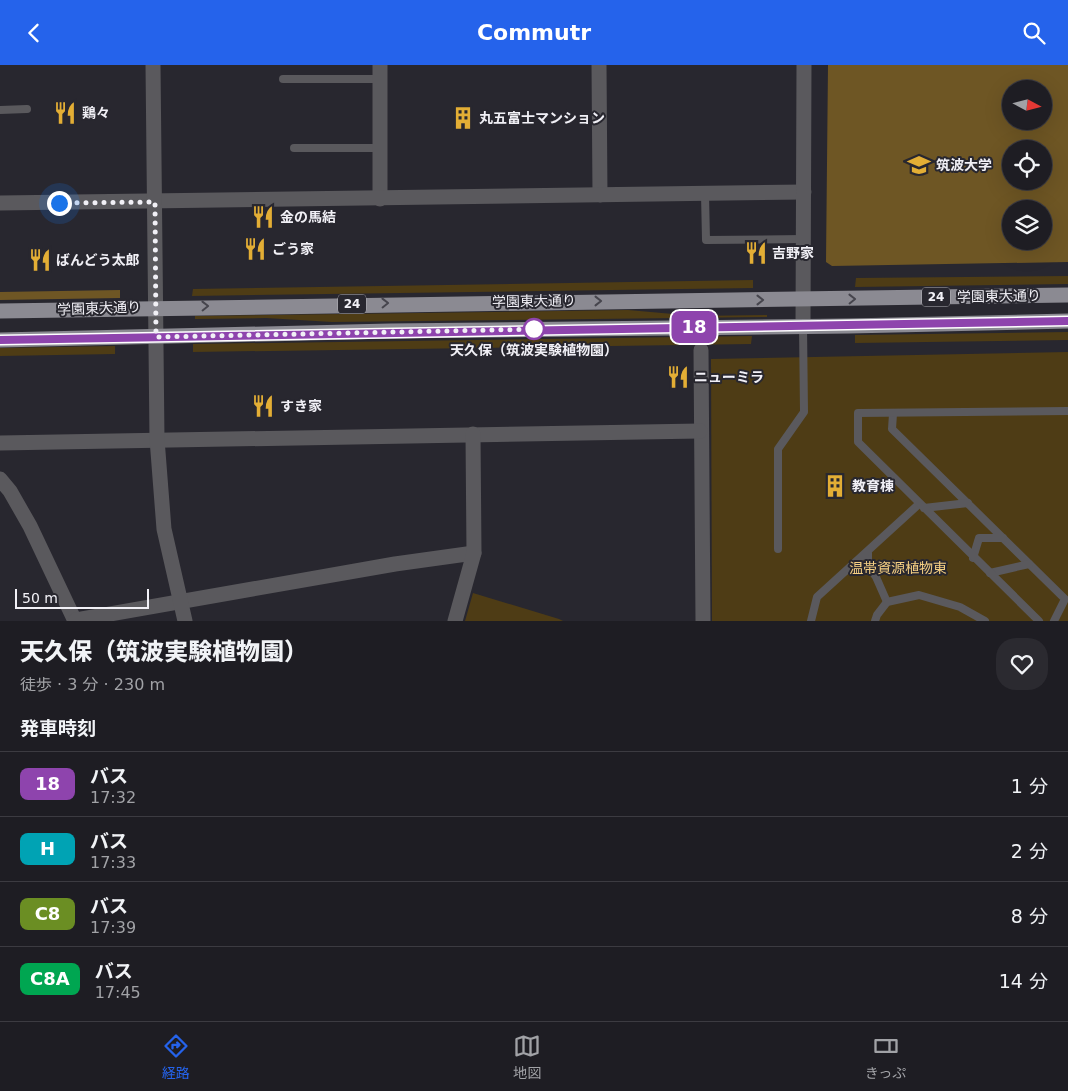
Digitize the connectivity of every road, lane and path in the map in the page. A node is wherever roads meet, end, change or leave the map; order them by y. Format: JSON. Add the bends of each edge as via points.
{"nodes":[{"id":1,"x":153,"y":65,"type":"edge"},
{"id":2,"x":599,"y":65,"type":"edge"},
{"id":3,"x":804,"y":65,"type":"edge"},
{"id":4,"x":380,"y":72,"type":"edge"},
{"id":5,"x":283,"y":79,"type":"dead end"},
{"id":6,"x":28,"y":109,"type":"dead end"},
{"id":7,"x":0,"y":110,"type":"edge"},
{"id":8,"x":294,"y":148,"type":"dead end"},
{"id":9,"x":380,"y":148,"type":"junction"},
{"id":10,"x":804,"y":192,"type":"junction"},
{"id":11,"x":705,"y":194,"type":"junction"},
{"id":12,"x":600,"y":195,"type":"junction"},
{"id":13,"x":380,"y":199,"type":"junction"},
{"id":14,"x":155,"y":202,"type":"junction"},
{"id":15,"x":0,"y":203,"type":"edge"},
{"id":16,"x":804,"y":239,"type":"junction"},
{"id":17,"x":1068,"y":295,"type":"edge"},
{"id":18,"x":803,"y":300,"type":"junction"},
{"id":19,"x":156,"y":307,"type":"junction"},
{"id":20,"x":0,"y":311,"type":"edge"},
{"id":21,"x":1068,"y":321,"type":"edge"},
{"id":22,"x":803,"y":326,"type":"junction"},
{"id":23,"x":156,"y":337,"type":"junction"},
{"id":24,"x":0,"y":340,"type":"edge"},
{"id":25,"x":701,"y":350,"type":"dead end"},
{"id":26,"x":1068,"y":411,"type":"edge"},
{"id":27,"x":893,"y":414,"type":"junction"},
{"id":28,"x":700,"y":431,"type":"junction"},
{"id":29,"x":473,"y":435,"type":"junction"},
{"id":30,"x":157,"y":439,"type":"junction"},
{"id":31,"x":0,"y":443,"type":"edge"},
{"id":32,"x":0,"y":479,"type":"edge"},
{"id":33,"x":968,"y":503,"type":"junction"},
{"id":34,"x":922,"y":506,"type":"junction"},
{"id":35,"x":1002,"y":538,"type":"junction"},
{"id":36,"x":778,"y":549,"type":"dead end"},
{"id":37,"x":474,"y":553,"type":"junction"},
{"id":38,"x":868,"y":553,"type":"junction"},
{"id":39,"x":973,"y":558,"type":"junction"},
{"id":40,"x":1029,"y":564,"type":"junction"},
{"id":41,"x":990,"y":573,"type":"junction"},
{"id":42,"x":1066,"y":597,"type":"edge"},
{"id":43,"x":179,"y":601,"type":"junction"},
{"id":44,"x":887,"y":602,"type":"junction"},
{"id":45,"x":76,"y":620,"type":"edge"},
{"id":46,"x":1033,"y":620,"type":"edge"},
{"id":47,"x":185,"y":621,"type":"edge"},
{"id":48,"x":454,"y":621,"type":"edge"},
{"id":49,"x":703,"y":621,"type":"edge"},
{"id":50,"x":811,"y":621,"type":"edge"},
{"id":51,"x":875,"y":621,"type":"edge"},
{"id":52,"x":985,"y":621,"type":"edge"},
{"id":53,"x":1054,"y":621,"type":"edge"}],
"edges":[{"from":1,"to":14,"type":"street"},
{"from":2,"to":12,"type":"street"},
{"from":3,"to":10,"type":"street"},
{"from":4,"to":5,"type":"lane"},
{"from":4,"to":9,"type":"street"},
{"from":6,"to":7,"type":"lane"},
{"from":8,"to":9,"type":"lane"},
{"from":9,"to":13,"type":"street"},
{"from":10,"to":11,"type":"street"},
{"from":10,"to":16,"type":"street"},
{"from":11,"to":12,"type":"street"},
{"from":11,"to":16,"type":"lane","via":[[706,240]]},
{"from":12,"to":13,"type":"street"},
{"from":13,"to":14,"type":"street"},
{"from":14,"to":15,"type":"street"},
{"from":14,"to":19,"type":"street"},
{"from":16,"to":18,"type":"street"},
{"from":18,"to":17,"type":"main road","name":"学園東大通り","number":"24","one_way":true},
{"from":19,"to":18,"type":"main road","name":"学園東大通り","number":"24","one_way":true},
{"from":18,"to":22,"type":"street"},
{"from":19,"to":20,"type":"main road","name":"学園東大通り","number":"24"},
{"from":19,"to":23,"type":"street"},
{"from":21,"to":22,"type":"main road","name":"学園東大通り","number":"24"},
{"from":22,"to":23,"type":"main road","name":"学園東大通り","number":"24"},
{"from":22,"to":36,"type":"lane","via":[[804,412],[778,449]]},
{"from":23,"to":24,"type":"main road","name":"学園東大通り","number":"24"},
{"from":23,"to":30,"type":"street"},
{"from":25,"to":28,"type":"street"},
{"from":26,"to":27,"type":"lane"},
{"from":27,"to":33,"type":"lane","via":[[892,429]]},
{"from":27,"to":34,"type":"lane","via":[[858,413],[858,443]]},
{"from":28,"to":29,"type":"street"},
{"from":28,"to":49,"type":"street"},
{"from":29,"to":30,"type":"street"},
{"from":29,"to":37,"type":"street"},
{"from":30,"to":31,"type":"street"},
{"from":30,"to":43,"type":"street","via":[[164,529]]},
{"from":32,"to":45,"type":"street","via":[[30,526]]},
{"from":33,"to":34,"type":"lane"},
{"from":33,"to":35,"type":"lane"},
{"from":34,"to":38,"type":"lane"},
{"from":34,"to":39,"type":"lane"},
{"from":35,"to":39,"type":"lane","via":[[979,538]]},
{"from":35,"to":40,"type":"lane"},
{"from":37,"to":43,"type":"street"},
{"from":37,"to":48,"type":"street"},
{"from":38,"to":44,"type":"lane","via":[[868,566]]},
{"from":38,"to":50,"type":"lane","via":[[818,597]]},
{"from":39,"to":41,"type":"lane"},
{"from":40,"to":41,"type":"lane"},
{"from":40,"to":42,"type":"lane"},
{"from":41,"to":46,"type":"lane"},
{"from":42,"to":53,"type":"lane"},
{"from":43,"to":45,"type":"street"},
{"from":43,"to":47,"type":"street"},
{"from":44,"to":51,"type":"lane"},
{"from":44,"to":52,"type":"lane","via":[[919,595],[960,607]]}]}
